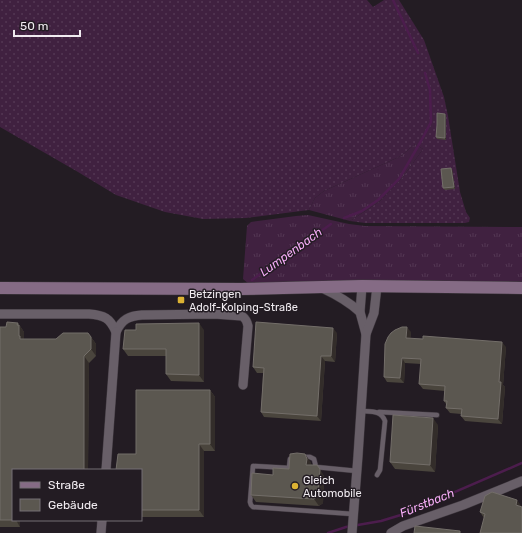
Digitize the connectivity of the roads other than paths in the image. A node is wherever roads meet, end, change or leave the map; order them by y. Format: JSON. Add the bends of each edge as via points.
{"nodes":[{"id":1,"x":362,"y":286,"type":"junction"},
{"id":2,"x":377,"y":286,"type":"junction"},
{"id":3,"x":0,"y":288,"type":"edge"},
{"id":4,"x":321,"y":288,"type":"junction"},
{"id":5,"x":522,"y":288,"type":"edge"},
{"id":6,"x":360,"y":312,"type":"junction"},
{"id":7,"x":0,"y":314,"type":"edge"},
{"id":8,"x":116,"y":332,"type":"junction"},
{"id":9,"x":366,"y":334,"type":"junction"},
{"id":10,"x":243,"y":385,"type":"dead end"},
{"id":11,"x":360,"y":412,"type":"junction"},
{"id":12,"x":377,"y":412,"type":"junction"},
{"id":13,"x":437,"y":415,"type":"dead end"},
{"id":14,"x":106,"y":469,"type":"edge"},
{"id":15,"x":357,"y":471,"type":"junction"},
{"id":16,"x":377,"y":475,"type":"dead end"},
{"id":17,"x":522,"y":480,"type":"edge"},
{"id":18,"x":353,"y":515,"type":"junction"},
{"id":19,"x":102,"y":521,"type":"edge"},
{"id":20,"x":101,"y":533,"type":"edge"},
{"id":21,"x":352,"y":533,"type":"edge"},
{"id":22,"x":391,"y":533,"type":"edge"}],
"edges":[{"from":1,"to":2,"type":"main road"},
{"from":1,"to":4,"type":"main road"},
{"from":1,"to":6,"type":"street"},
{"from":2,"to":5,"type":"main road"},
{"from":2,"to":9,"type":"street","via":[[374,313]]},
{"from":3,"to":4,"type":"main road"},
{"from":4,"to":6,"type":"street","via":[[339,296]]},
{"from":6,"to":9,"type":"street"},
{"from":7,"to":8,"type":"street","via":[[99,315],[113,324]]},
{"from":8,"to":10,"type":"street","via":[[125,320],[137,315],[242,316],[248,321]]},
{"from":8,"to":14,"type":"street"},
{"from":9,"to":11,"type":"street"},
{"from":11,"to":12,"type":"lane"},
{"from":11,"to":15,"type":"street"},
{"from":12,"to":13,"type":"lane"},
{"from":12,"to":16,"type":"lane","via":[[386,420],[380,470]]},
{"from":15,"to":18,"type":"street"},
{"from":15,"to":18,"type":"lane","via":[[316,466],[314,459],[310,457],[294,456],[290,459],[289,468],[253,466],[251,505]]},
{"from":17,"to":22,"type":"street"},
{"from":18,"to":21,"type":"street"},
{"from":19,"to":20,"type":"street"}]}
